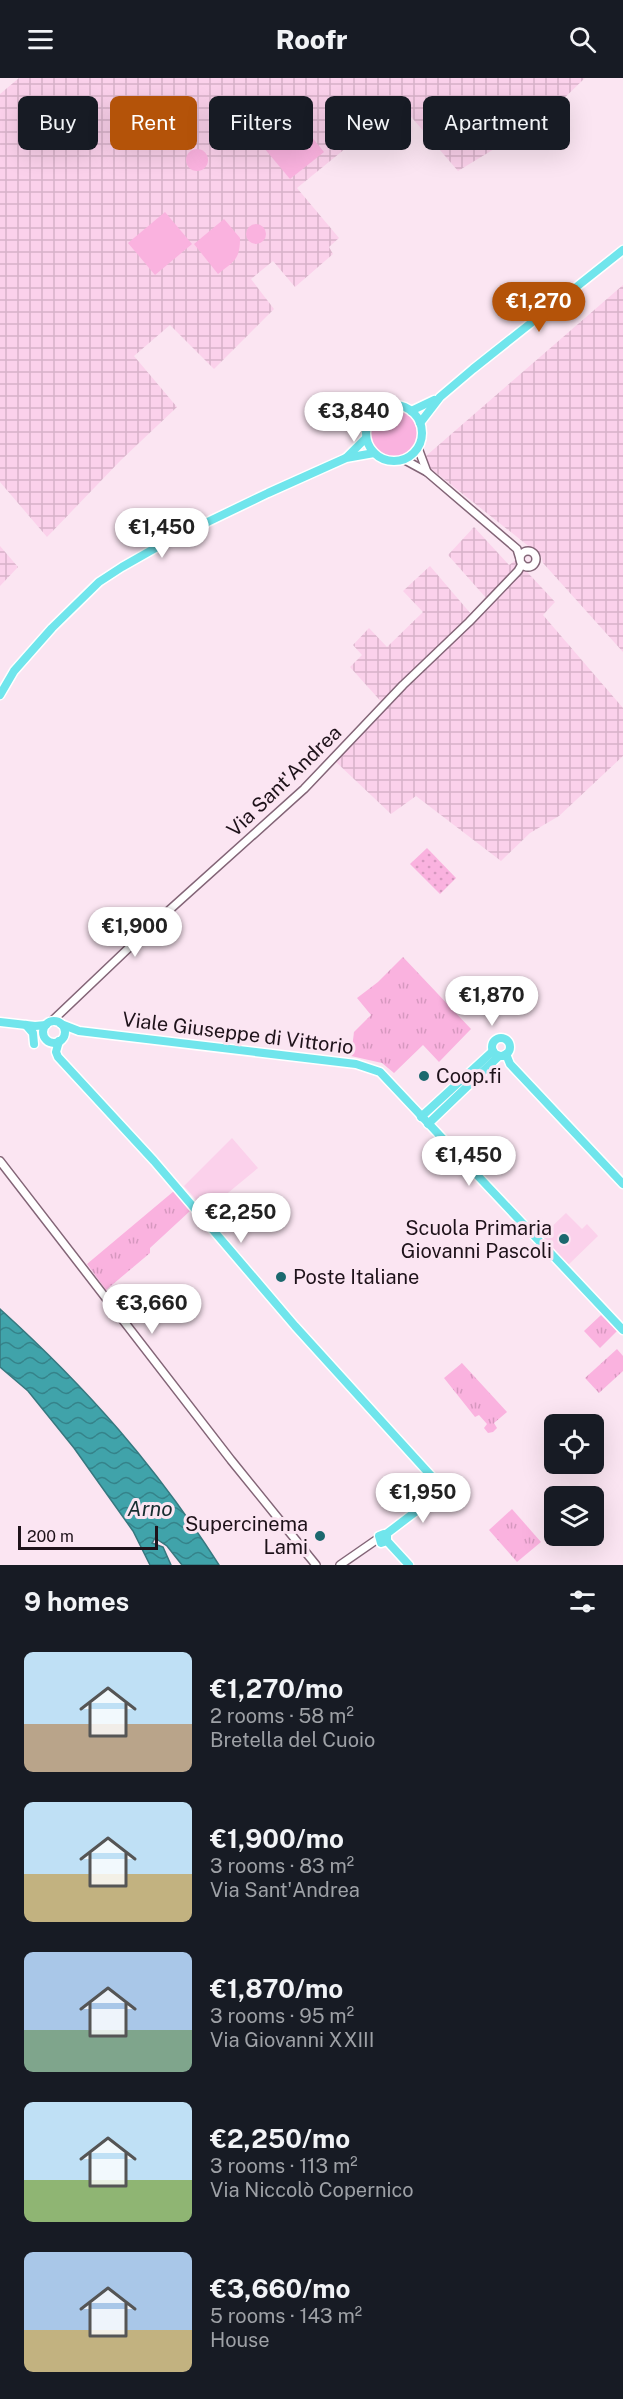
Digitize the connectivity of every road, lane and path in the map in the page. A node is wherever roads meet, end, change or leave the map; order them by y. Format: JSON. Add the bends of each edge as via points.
{"nodes":[{"id":1,"x":623,"y":250,"type":"edge"},
{"id":2,"x":440,"y":397,"type":"junction"},
{"id":3,"x":411,"y":411,"type":"junction"},
{"id":4,"x":420,"y":423,"type":"junction"},
{"id":5,"x":366,"y":438,"type":"junction"},
{"id":6,"x":418,"y":448,"type":"junction"},
{"id":7,"x":374,"y":453,"type":"junction"},
{"id":8,"x":346,"y":458,"type":"junction"},
{"id":9,"x":405,"y":460,"type":"junction"},
{"id":10,"x":427,"y":472,"type":"junction"},
{"id":11,"x":517,"y":549,"type":"junction"},
{"id":12,"x":528,"y":551,"type":"junction"},
{"id":13,"x":523,"y":563,"type":"junction"},
{"id":14,"x":0,"y":695,"type":"edge"},
{"id":15,"x":66,"y":1009,"type":"junction"},
{"id":16,"x":0,"y":1022,"type":"edge"},
{"id":17,"x":61,"y":1024,"type":"junction"},
{"id":18,"x":30,"y":1026,"type":"junction"},
{"id":19,"x":47,"y":1026,"type":"junction"},
{"id":20,"x":79,"y":1031,"type":"junction"},
{"id":21,"x":62,"y":1038,"type":"junction"},
{"id":22,"x":34,"y":1044,"type":"dead end"},
{"id":23,"x":499,"y":1053,"type":"junction"},
{"id":24,"x":421,"y":1117,"type":"junction"},
{"id":25,"x":428,"y":1124,"type":"junction"},
{"id":26,"x":0,"y":1161,"type":"edge"},
{"id":27,"x":623,"y":1184,"type":"edge"},
{"id":28,"x":623,"y":1330,"type":"edge"},
{"id":29,"x":384,"y":1538,"type":"junction"},
{"id":30,"x":316,"y":1565,"type":"edge"},
{"id":31,"x":340,"y":1565,"type":"edge"},
{"id":32,"x":409,"y":1565,"type":"edge"}],
"edges":[{"from":1,"to":2,"type":"main road"},
{"from":2,"to":3,"type":"main road"},
{"from":2,"to":4,"type":"main road"},
{"from":3,"to":4,"type":"main road"},
{"from":3,"to":5,"type":"main road","via":[[392,405],[378,410],[369,421]]},
{"from":4,"to":6,"type":"main road","via":[[422,436]]},
{"from":5,"to":7,"type":"main road"},
{"from":5,"to":8,"type":"main road"},
{"from":6,"to":9,"type":"main road"},
{"from":6,"to":10,"type":"street"},
{"from":7,"to":8,"type":"main road"},
{"from":7,"to":9,"type":"main road","via":[[386,461]]},
{"from":8,"to":14,"type":"main road","via":[[144,553],[99,582],[52,628],[14,672]]},
{"from":9,"to":10,"type":"street"},
{"from":10,"to":11,"type":"street"},
{"from":11,"to":12,"type":"street"},
{"from":11,"to":13,"type":"street"},
{"from":12,"to":13,"type":"street","via":[[522,554]]},
{"from":12,"to":13,"type":"street","via":[[536,561],[534,565]]},
{"from":13,"to":15,"type":"street","name":"Via Sant'Andrea","via":[[304,789]]},
{"from":15,"to":17,"type":"street","name":"Via Sant'Andrea"},
{"from":15,"to":19,"type":"street","name":"Via Sant'Andrea"},
{"from":16,"to":18,"type":"main road"},
{"from":17,"to":19,"type":"main road","name":"Viale Giuseppe di Vittorio"},
{"from":17,"to":20,"type":"main road","name":"Viale Giuseppe di Vittorio"},
{"from":17,"to":21,"type":"main road"},
{"from":18,"to":19,"type":"main road"},
{"from":18,"to":22,"type":"main road"},
{"from":19,"to":21,"type":"main road","via":[[48,1041]]},
{"from":20,"to":21,"type":"main road","name":"Viale Giuseppe di Vittorio"},
{"from":20,"to":24,"type":"main road","name":"Viale Giuseppe di Vittorio","via":[[364,1065],[380,1072]]},
{"from":21,"to":29,"type":"main road","via":[[58,1057],[444,1490]]},
{"from":23,"to":24,"type":"main road"},
{"from":23,"to":25,"type":"main road"},
{"from":23,"to":27,"type":"main road"},
{"from":24,"to":25,"type":"main road","name":"Viale Giuseppe di Vittorio"},
{"from":25,"to":28,"type":"main road","name":"Viale Giuseppe di Vittorio"},
{"from":26,"to":30,"type":"street"},
{"from":29,"to":31,"type":"street"},
{"from":29,"to":32,"type":"main road"}]}
